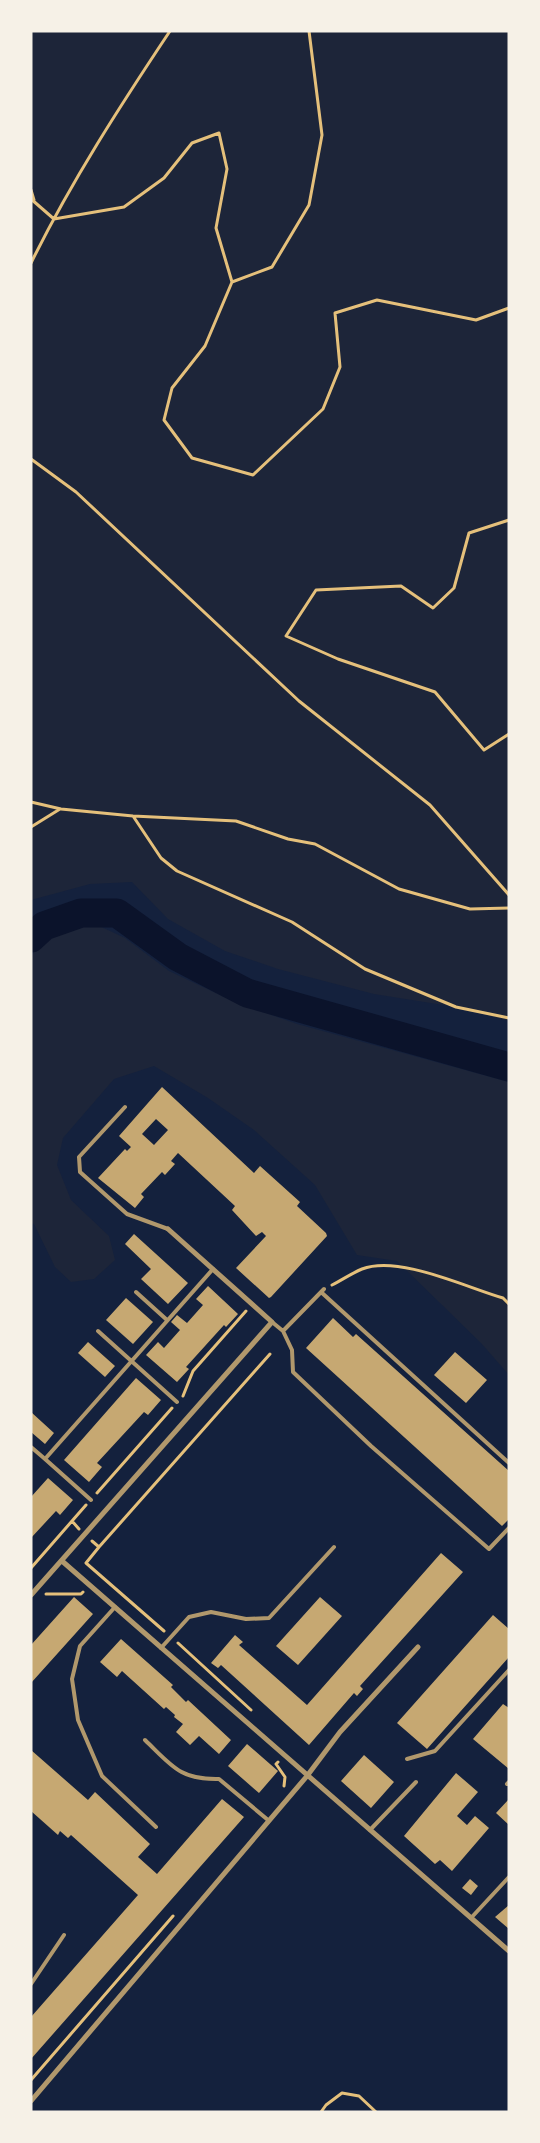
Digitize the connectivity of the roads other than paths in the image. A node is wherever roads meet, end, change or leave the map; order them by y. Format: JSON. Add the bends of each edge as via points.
{"nodes":[{"id":1,"x":125,"y":1107,"type":"dead end"},
{"id":2,"x":168,"y":1229,"type":"joint"},
{"id":3,"x":213,"y":1269,"type":"junction"},
{"id":4,"x":136,"y":1292,"type":"dead end"},
{"id":5,"x":167,"y":1320,"type":"junction"},
{"id":6,"x":272,"y":1322,"type":"junction"},
{"id":7,"x":98,"y":1331,"type":"dead end"},
{"id":8,"x":282,"y":1331,"type":"junction"},
{"id":9,"x":131,"y":1361,"type":"junction"},
{"id":10,"x":177,"y":1402,"type":"road end"},
{"id":11,"x":31,"y":1448,"type":"edge"},
{"id":12,"x":45,"y":1459,"type":"junction"},
{"id":13,"x":509,"y":1463,"type":"edge"},
{"id":14,"x":91,"y":1500,"type":"road end"},
{"id":15,"x":509,"y":1528,"type":"edge"},
{"id":16,"x":334,"y":1547,"type":"dead end"},
{"id":17,"x":62,"y":1561,"type":"junction"},
{"id":18,"x":31,"y":1595,"type":"edge"},
{"id":19,"x":115,"y":1607,"type":"junction"},
{"id":20,"x":418,"y":1647,"type":"dead end"},
{"id":21,"x":161,"y":1648,"type":"junction"},
{"id":22,"x":509,"y":1670,"type":"edge"},
{"id":23,"x":145,"y":1740,"type":"dead end"},
{"id":24,"x":408,"y":1759,"type":"dead end"},
{"id":25,"x":307,"y":1776,"type":"junction"},
{"id":26,"x":416,"y":1782,"type":"dead end"},
{"id":27,"x":268,"y":1820,"type":"junction"},
{"id":28,"x":156,"y":1827,"type":"dead end"},
{"id":29,"x":370,"y":1830,"type":"junction"},
{"id":30,"x":509,"y":1877,"type":"edge"},
{"id":31,"x":471,"y":1918,"type":"junction"},
{"id":32,"x":64,"y":1935,"type":"dead end"},
{"id":33,"x":509,"y":1951,"type":"edge"},
{"id":34,"x":31,"y":1984,"type":"edge"},
{"id":35,"x":31,"y":2101,"type":"edge"}],
"edges":[{"from":1,"to":2,"type":"lane","via":[[79,1158],[80,1172],[127,1214]]},
{"from":2,"to":3,"type":"street"},
{"from":3,"to":5,"type":"lane"},
{"from":3,"to":6,"type":"street"},
{"from":4,"to":5,"type":"lane"},
{"from":5,"to":9,"type":"lane"},
{"from":6,"to":8,"type":"lane"},
{"from":6,"to":17,"type":"street"},
{"from":7,"to":9,"type":"lane"},
{"from":8,"to":13,"type":"lane","via":[[322,1291]]},
{"from":8,"to":15,"type":"lane","via":[[292,1350],[293,1372],[371,1446],[489,1549]]},
{"from":9,"to":10,"type":"lane"},
{"from":9,"to":12,"type":"lane"},
{"from":11,"to":12,"type":"lane"},
{"from":12,"to":14,"type":"lane"},
{"from":16,"to":21,"type":"lane","via":[[269,1618],[246,1619],[211,1612],[189,1617]]},
{"from":17,"to":18,"type":"street"},
{"from":17,"to":19,"type":"street"},
{"from":19,"to":21,"type":"street"},
{"from":19,"to":28,"type":"lane","via":[[80,1646],[72,1678],[78,1720],[102,1776]]},
{"from":20,"to":25,"type":"street","via":[[340,1732]]},
{"from":21,"to":25,"type":"street"},
{"from":22,"to":24,"type":"lane","via":[[435,1751]]},
{"from":23,"to":27,"type":"lane","via":[[179,1773],[202,1780],[220,1779]]},
{"from":25,"to":27,"type":"street"},
{"from":25,"to":29,"type":"street"},
{"from":26,"to":29,"type":"lane"},
{"from":27,"to":35,"type":"street"},
{"from":29,"to":31,"type":"street"},
{"from":30,"to":31,"type":"lane"},
{"from":31,"to":33,"type":"street"},
{"from":32,"to":34,"type":"lane"}]}
